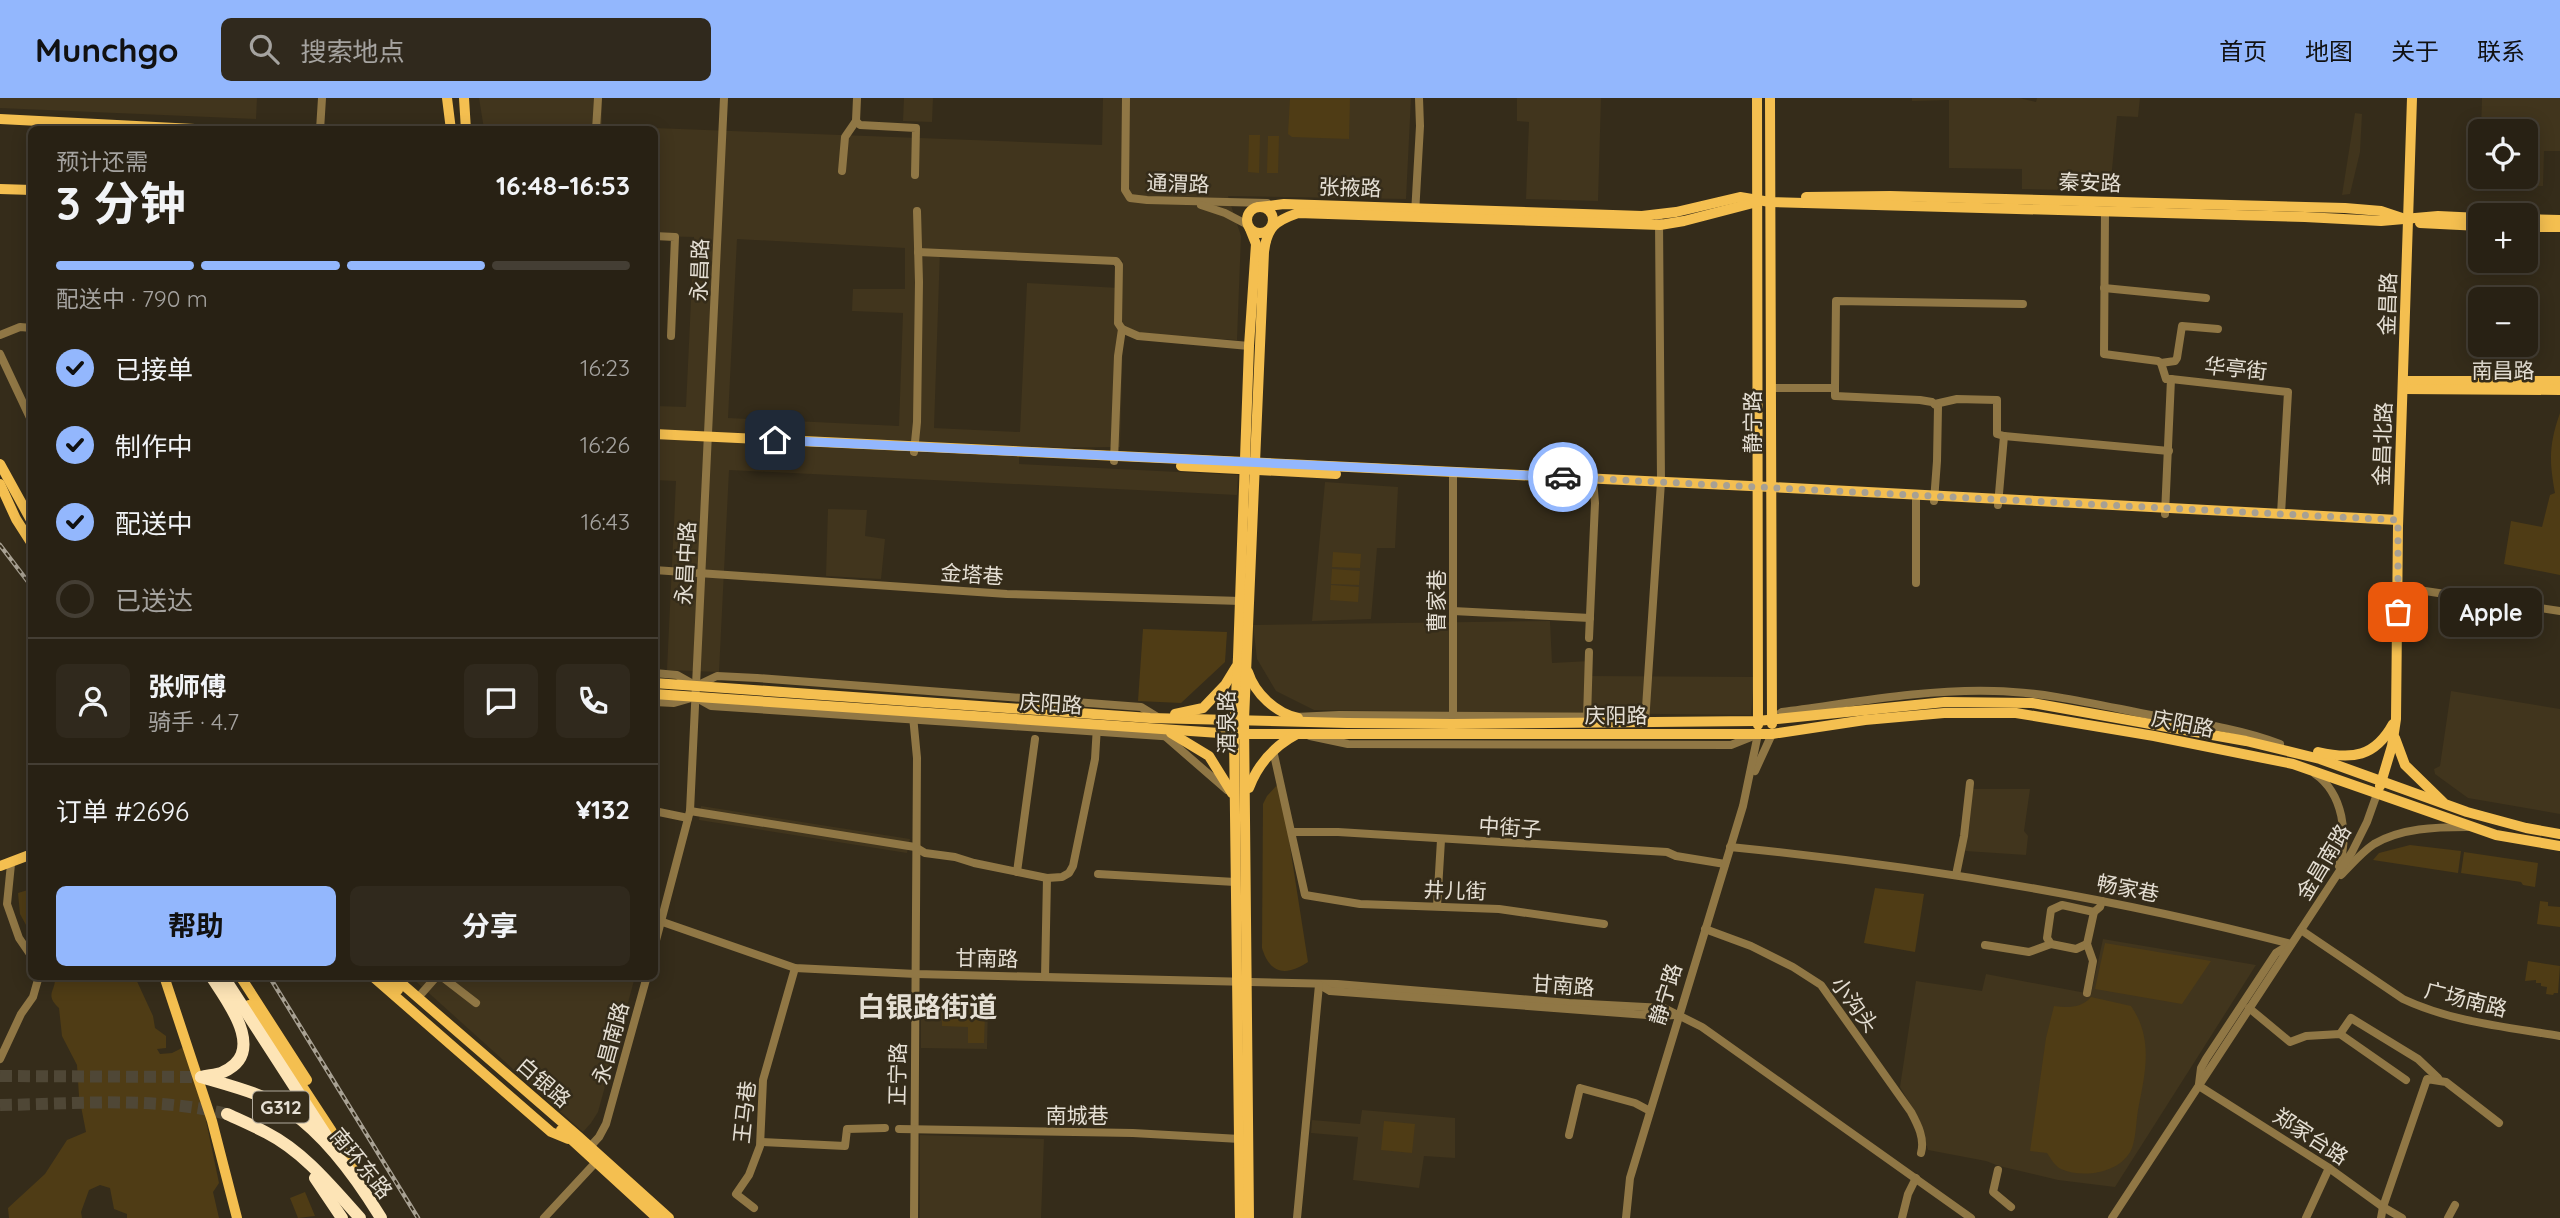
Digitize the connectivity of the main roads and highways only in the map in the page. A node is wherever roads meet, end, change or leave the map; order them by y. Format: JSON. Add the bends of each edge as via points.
{"nodes":[{"id":1,"x":447,"y":98,"type":"edge"},
{"id":2,"x":464,"y":98,"type":"edge"},
{"id":3,"x":1757,"y":98,"type":"edge"},
{"id":4,"x":1770,"y":98,"type":"edge"},
{"id":5,"x":2412,"y":98,"type":"edge"},
{"id":6,"x":0,"y":119,"type":"edge"},
{"id":7,"x":137,"y":126,"type":"edge"},
{"id":8,"x":450,"y":126,"type":"edge"},
{"id":9,"x":466,"y":126,"type":"edge"},
{"id":10,"x":0,"y":189,"type":"edge"},
{"id":11,"x":28,"y":190,"type":"edge"},
{"id":12,"x":1757,"y":202,"type":"junction"},
{"id":13,"x":1770,"y":202,"type":"junction"},
{"id":14,"x":1259,"y":207,"type":"junction"},
{"id":15,"x":1415,"y":212,"type":"junction"},
{"id":16,"x":2468,"y":217,"type":"edge"},
{"id":17,"x":2538,"y":219,"type":"edge"},
{"id":18,"x":2409,"y":220,"type":"junction"},
{"id":19,"x":2560,"y":220,"type":"edge"},
{"id":20,"x":2468,"y":226,"type":"edge"},
{"id":21,"x":1249,"y":227,"type":"junction"},
{"id":22,"x":1270,"y":227,"type":"junction"},
{"id":23,"x":2538,"y":227,"type":"edge"},
{"id":24,"x":2560,"y":227,"type":"edge"},
{"id":25,"x":2560,"y":381,"type":"edge"},
{"id":26,"x":2404,"y":385,"type":"junction"},
{"id":27,"x":2560,"y":390,"type":"edge"},
{"id":28,"x":658,"y":434,"type":"edge"},
{"id":29,"x":658,"y":440,"type":"edge"},
{"id":30,"x":708,"y":440,"type":"junction"},
{"id":31,"x":0,"y":464,"type":"edge"},
{"id":32,"x":1250,"y":467,"type":"junction"},
{"id":33,"x":1593,"y":481,"type":"junction"},
{"id":34,"x":0,"y":484,"type":"edge"},
{"id":35,"x":1758,"y":489,"type":"junction"},
{"id":36,"x":1771,"y":490,"type":"junction"},
{"id":37,"x":1934,"y":499,"type":"junction"},
{"id":38,"x":2165,"y":511,"type":"junction"},
{"id":39,"x":28,"y":515,"type":"edge"},
{"id":40,"x":2398,"y":523,"type":"junction"},
{"id":41,"x":28,"y":537,"type":"edge"},
{"id":42,"x":1242,"y":657,"type":"junction"},
{"id":43,"x":658,"y":684,"type":"edge"},
{"id":44,"x":695,"y":691,"type":"junction"},
{"id":45,"x":658,"y":694,"type":"edge"},
{"id":46,"x":1159,"y":718,"type":"junction"},
{"id":47,"x":2396,"y":719,"type":"junction"},
{"id":48,"x":1239,"y":720,"type":"junction"},
{"id":49,"x":1772,"y":720,"type":"junction"},
{"id":50,"x":1757,"y":721,"type":"junction"},
{"id":51,"x":1318,"y":723,"type":"junction"},
{"id":52,"x":1299,"y":733,"type":"junction"},
{"id":53,"x":1166,"y":734,"type":"junction"},
{"id":54,"x":1234,"y":734,"type":"junction"},
{"id":55,"x":1246,"y":734,"type":"junction"},
{"id":56,"x":1758,"y":734,"type":"junction"},
{"id":57,"x":1772,"y":734,"type":"junction"},
{"id":58,"x":2394,"y":735,"type":"junction"},
{"id":59,"x":2246,"y":741,"type":"junction"},
{"id":60,"x":2379,"y":787,"type":"junction"},
{"id":61,"x":1240,"y":797,"type":"junction"},
{"id":62,"x":2446,"y":805,"type":"junction"},
{"id":63,"x":2560,"y":834,"type":"edge"},
{"id":64,"x":2560,"y":846,"type":"edge"},
{"id":65,"x":28,"y":856,"type":"edge"},
{"id":66,"x":6,"y":865,"type":"edge"},
{"id":67,"x":165,"y":980,"type":"edge"},
{"id":68,"x":214,"y":980,"type":"edge"},
{"id":69,"x":226,"y":980,"type":"edge"},
{"id":70,"x":233,"y":980,"type":"edge"},
{"id":71,"x":243,"y":980,"type":"edge"},
{"id":72,"x":377,"y":980,"type":"edge"},
{"id":73,"x":387,"y":980,"type":"edge"},
{"id":74,"x":397,"y":980,"type":"edge"},
{"id":75,"x":407,"y":980,"type":"edge"},
{"id":76,"x":1242,"y":982,"type":"junction"},
{"id":77,"x":227,"y":1114,"type":"tunnel mouth"},
{"id":78,"x":554,"y":1120,"type":"junction"},
{"id":79,"x":331,"y":1130,"type":"junction"},
{"id":80,"x":576,"y":1139,"type":"junction"},
{"id":81,"x":587,"y":1149,"type":"junction"},
{"id":82,"x":299,"y":1155,"type":"junction"},
{"id":83,"x":344,"y":1164,"type":"junction"},
{"id":84,"x":237,"y":1218,"type":"edge"},
{"id":85,"x":342,"y":1218,"type":"edge"},
{"id":86,"x":360,"y":1218,"type":"edge"},
{"id":87,"x":382,"y":1218,"type":"edge"},
{"id":88,"x":387,"y":1218,"type":"edge"},
{"id":89,"x":657,"y":1218,"type":"edge"},
{"id":90,"x":669,"y":1218,"type":"edge"},
{"id":91,"x":1240,"y":1218,"type":"edge"},
{"id":92,"x":1249,"y":1218,"type":"edge"}],
"edges":[{"from":1,"to":8,"type":"main road"},
{"from":2,"to":9,"type":"main road"},
{"from":3,"to":12,"type":"main road","name":"静宁路"},
{"from":4,"to":13,"type":"main road","name":"静宁路"},
{"from":5,"to":18,"type":"main road"},
{"from":6,"to":7,"type":"main road"},
{"from":10,"to":11,"type":"main road"},
{"from":12,"to":13,"type":"main road","name":"秦安路"},
{"from":12,"to":15,"type":"main road","name":"秦安路","via":[[1740,197],[1659,220],[1492,209]]},
{"from":12,"to":35,"type":"main road","name":"静宁路"},
{"from":13,"to":18,"type":"main road","name":"秦安路"},
{"from":13,"to":18,"type":"main road","name":"秦安路","via":[[1778,197],[1890,195],[2345,208],[2381,211]]},
{"from":13,"to":36,"type":"main road","name":"静宁路"},
{"from":14,"to":15,"type":"main road","name":"张掖路","via":[[1284,204]]},
{"from":14,"to":21,"type":"main road","via":[[1248,215]]},
{"from":14,"to":22,"type":"main road","via":[[1272,216]]},
{"from":15,"to":22,"type":"main road","via":[[1298,213]]},
{"from":16,"to":18,"type":"main road","name":"秦安路"},
{"from":17,"to":19,"type":"main road"},
{"from":18,"to":20,"type":"main road","name":"秦安路"},
{"from":18,"to":26,"type":"main road","name":"金昌路"},
{"from":21,"to":22,"type":"main road","via":[[1261,233]]},
{"from":21,"to":32,"type":"main road","name":"酒泉路","via":[[1256,244],[1249,346]]},
{"from":22,"to":32,"type":"main road","name":"酒泉路","via":[[1265,239]]},
{"from":23,"to":24,"type":"main road"},
{"from":25,"to":26,"type":"main road","name":"南昌路"},
{"from":26,"to":27,"type":"main road","name":"南昌路"},
{"from":26,"to":40,"type":"main road","name":"金昌北路"},
{"from":28,"to":30,"type":"main road"},
{"from":29,"to":30,"type":"main road"},
{"from":30,"to":32,"type":"main road"},
{"from":31,"to":39,"type":"main road"},
{"from":32,"to":33,"type":"main road"},
{"from":32,"to":33,"type":"main road"},
{"from":32,"to":42,"type":"main road","name":"酒泉路"},
{"from":32,"to":42,"type":"main road","name":"酒泉路"},
{"from":33,"to":35,"type":"main road"},
{"from":34,"to":41,"type":"main road"},
{"from":35,"to":36,"type":"main road"},
{"from":35,"to":50,"type":"main road","name":"静宁路"},
{"from":36,"to":37,"type":"main road"},
{"from":36,"to":37,"type":"main road"},
{"from":36,"to":49,"type":"main road","name":"静宁路"},
{"from":37,"to":38,"type":"main road"},
{"from":38,"to":40,"type":"main road"},
{"from":38,"to":40,"type":"main road"},
{"from":40,"to":47,"type":"main road","name":"金昌北路"},
{"from":42,"to":46,"type":"main road","via":[[1226,685],[1203,708]]},
{"from":42,"to":48,"type":"main road","name":"酒泉路"},
{"from":42,"to":51,"type":"main road","via":[[1257,690],[1274,707]]},
{"from":43,"to":44,"type":"main road","name":"庆阳路"},
{"from":44,"to":45,"type":"main road","name":"庆阳路"},
{"from":44,"to":46,"type":"main road","name":"庆阳路"},
{"from":44,"to":53,"type":"main road","name":"庆阳路","via":[[913,717]]},
{"from":46,"to":48,"type":"main road","name":"庆阳路"},
{"from":47,"to":58,"type":"main road","name":"金昌北路"},
{"from":47,"to":59,"type":"main road","via":[[2385,738],[2366,753],[2335,756]]},
{"from":48,"to":51,"type":"main road","name":"庆阳路"},
{"from":48,"to":54,"type":"main road","name":"酒泉路"},
{"from":48,"to":55,"type":"main road","name":"酒泉路"},
{"from":49,"to":50,"type":"main road","name":"庆阳路"},
{"from":49,"to":57,"type":"main road","name":"静宁路"},
{"from":49,"to":59,"type":"main road","name":"庆阳路","via":[[1945,702],[2032,703]]},
{"from":50,"to":51,"type":"main road","name":"庆阳路"},
{"from":50,"to":56,"type":"main road","name":"静宁路"},
{"from":52,"to":55,"type":"main road","name":"庆阳路"},
{"from":52,"to":56,"type":"main road","name":"庆阳路"},
{"from":52,"to":61,"type":"main road","via":[[1273,750]]},
{"from":53,"to":54,"type":"main road","name":"庆阳路"},
{"from":53,"to":61,"type":"main road","via":[[1209,756]]},
{"from":54,"to":55,"type":"main road","name":"庆阳路"},
{"from":54,"to":61,"type":"main road","name":"酒泉路"},
{"from":55,"to":61,"type":"main road","name":"酒泉路"},
{"from":56,"to":57,"type":"main road","name":"庆阳路"},
{"from":57,"to":60,"type":"main road","name":"庆阳路","via":[[1944,713],[2016,713],[2293,764]]},
{"from":58,"to":60,"type":"main road","name":"金昌北路"},
{"from":58,"to":62,"type":"main road","via":[[2404,765]]},
{"from":59,"to":60,"type":"main road","name":"庆阳路","via":[[2320,759]]},
{"from":60,"to":62,"type":"main road","name":"庆阳路"},
{"from":60,"to":64,"type":"main road","name":"庆阳路","via":[[2496,835]]},
{"from":61,"to":76,"type":"main road","name":"酒泉路"},
{"from":61,"to":76,"type":"main road","name":"酒泉路","via":[[1235,882]]},
{"from":62,"to":63,"type":"main road","name":"庆阳路"},
{"from":65,"to":66,"type":"main road"},
{"from":67,"to":84,"type":"main road","via":[[212,1121]]},
{"from":68,"to":83,"type":"highway","name":"南环东路","number":"G312","via":[[242,1027],[243,1049],[225,1071],[201,1077],[237,1087],[291,1112]]},
{"from":69,"to":83,"type":"highway"},
{"from":70,"to":79,"type":"main road"},
{"from":71,"to":79,"type":"main road","via":[[291,1055]]},
{"from":72,"to":80,"type":"main road","via":[[551,1132]]},
{"from":73,"to":78,"type":"main road","name":"白银路"},
{"from":74,"to":78,"type":"main road","name":"白银路"},
{"from":75,"to":80,"type":"main road"},
{"from":76,"to":91,"type":"main road","name":"酒泉路"},
{"from":76,"to":92,"type":"main road","name":"酒泉路"},
{"from":77,"to":82,"type":"highway","name":"南环东路","number":"G312","via":[[269,1133]]},
{"from":78,"to":80,"type":"main road","name":"白银路"},
{"from":79,"to":88,"type":"main road"},
{"from":80,"to":81,"type":"main road","name":"白银路"},
{"from":81,"to":89,"type":"main road","name":"白银路"},
{"from":81,"to":90,"type":"main road","name":"白银路"},
{"from":82,"to":85,"type":"highway"},
{"from":82,"to":86,"type":"highway","name":"南环东路","number":"G312"},
{"from":83,"to":87,"type":"highway","name":"南环东路","number":"G312"}]}
